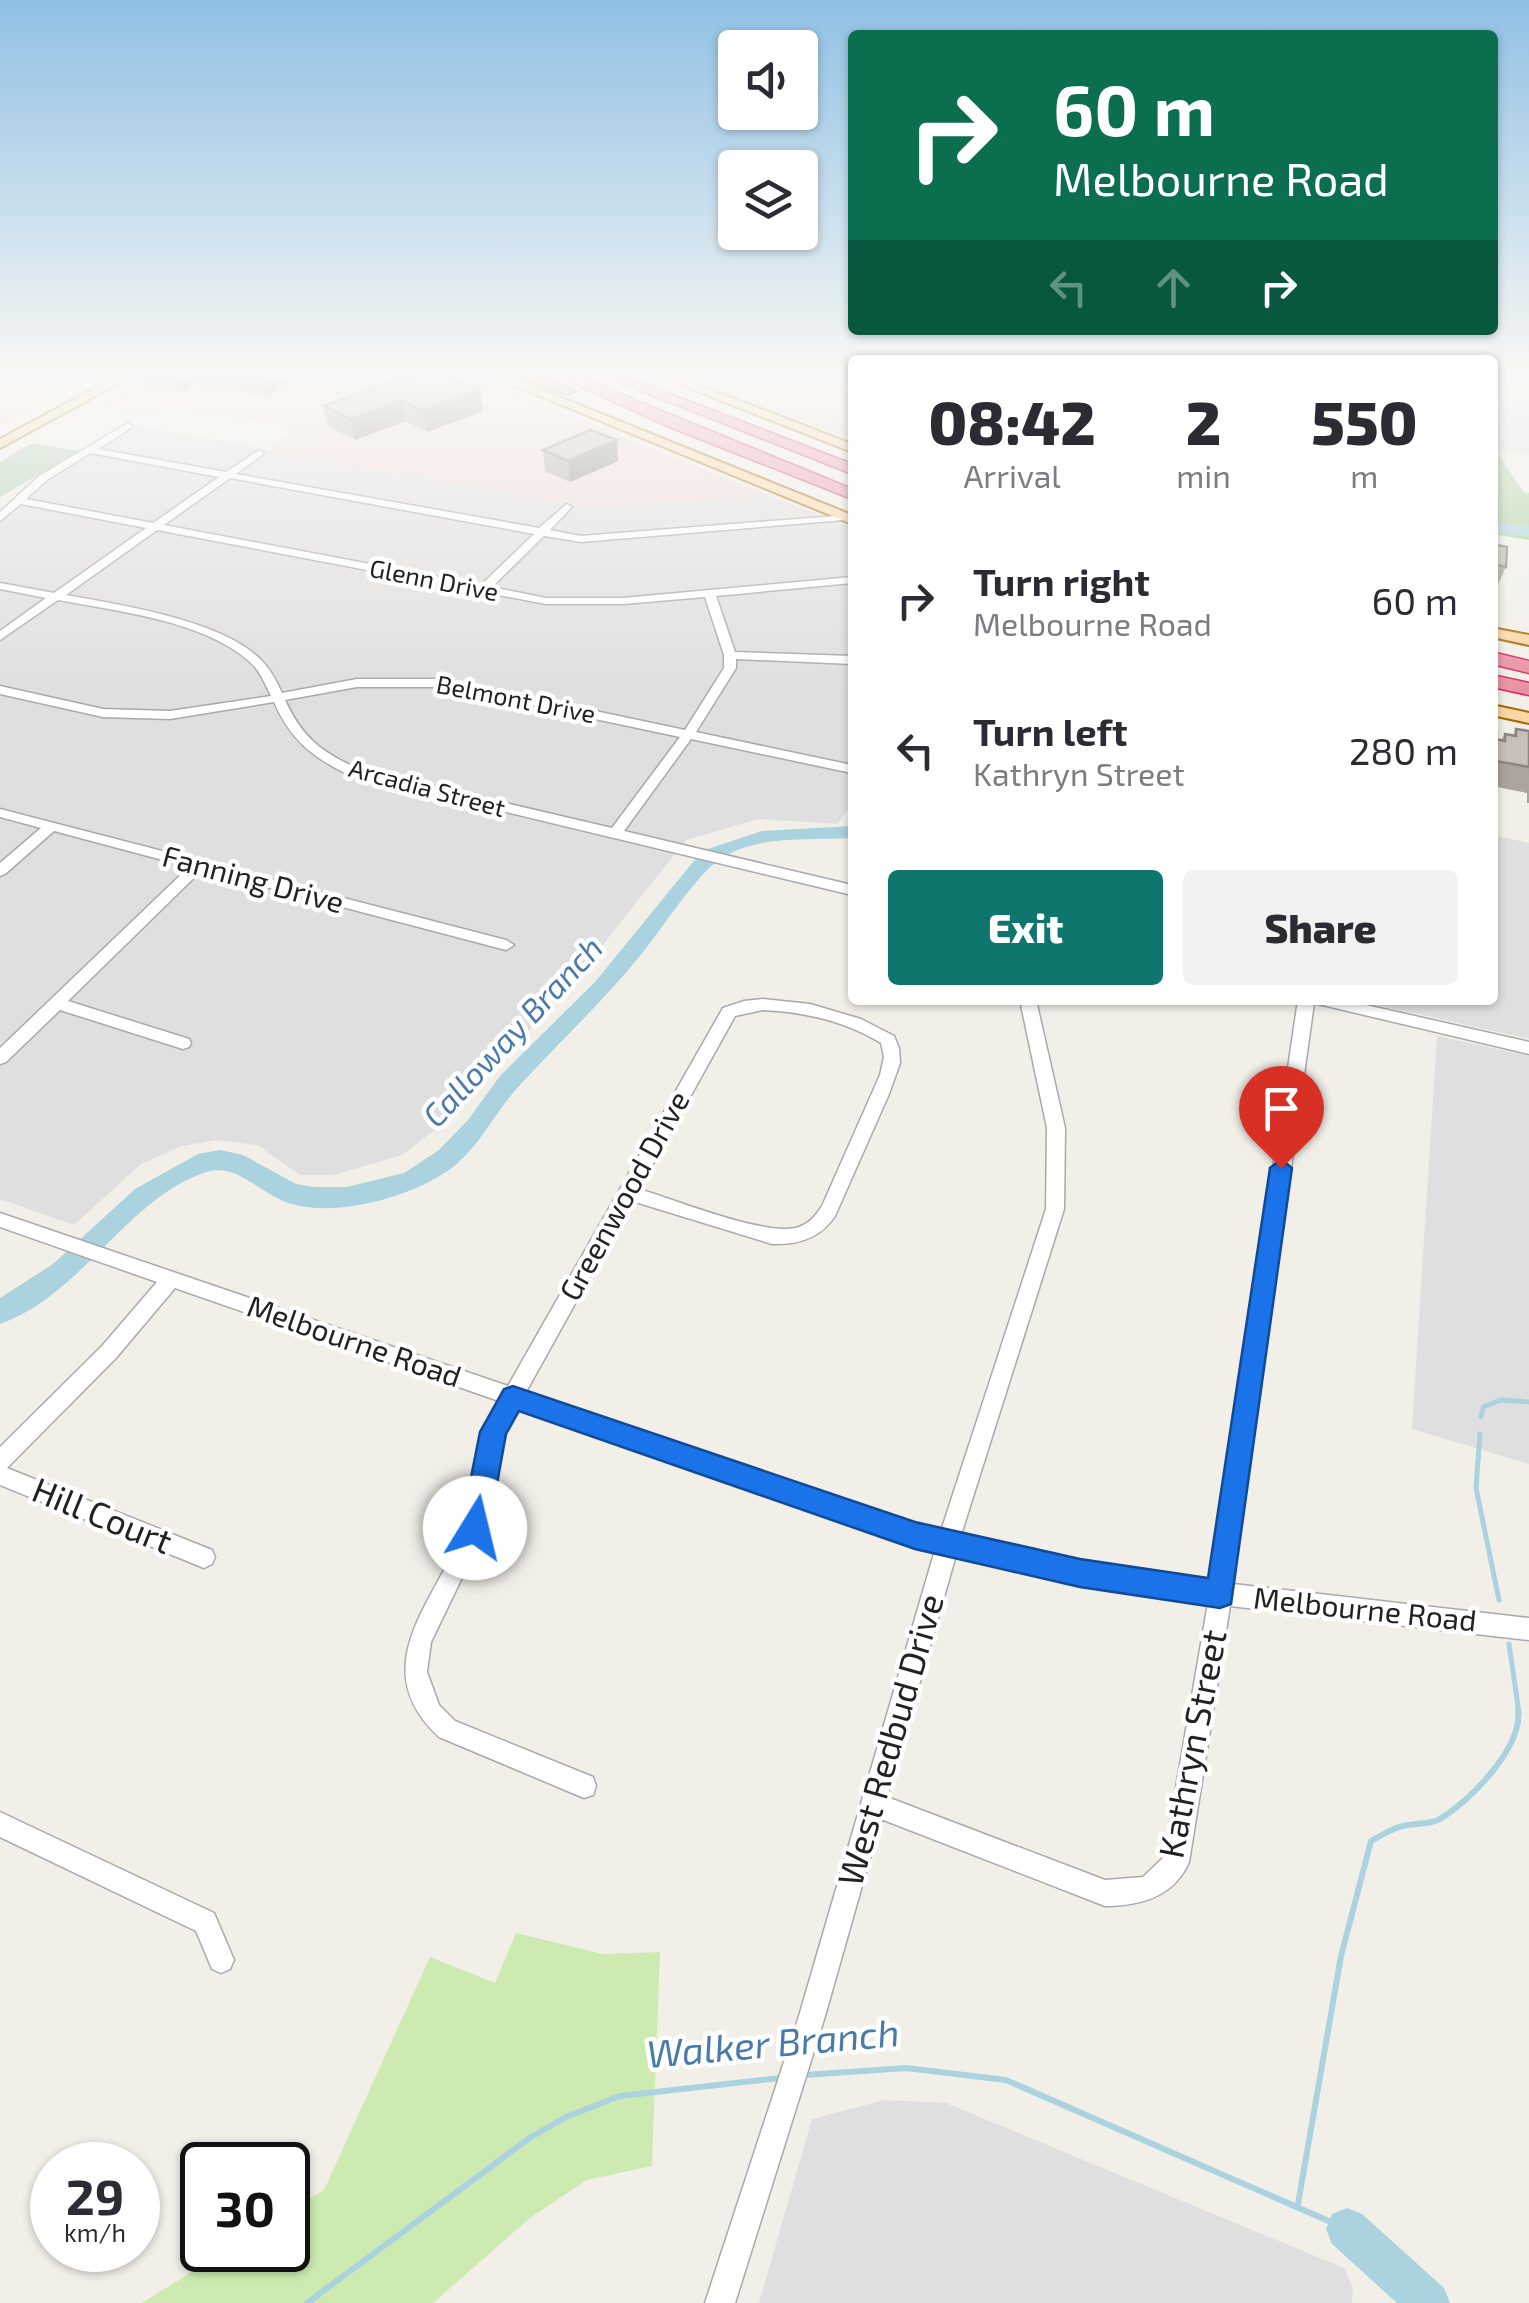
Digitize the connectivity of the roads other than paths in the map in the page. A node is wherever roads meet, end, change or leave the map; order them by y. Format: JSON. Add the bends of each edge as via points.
{"nodes":[{"id":1,"x":44,"y":478,"type":"edge"},
{"id":2,"x":223,"y":478,"type":"edge"},
{"id":3,"x":240,"y":478,"type":"edge"},
{"id":4,"x":750,"y":478,"type":"edge"},
{"id":5,"x":813,"y":478,"type":"edge"},
{"id":6,"x":848,"y":492,"type":"edge"},
{"id":7,"x":20,"y":501,"type":"junction"},
{"id":8,"x":567,"y":507,"type":"dead end"},
{"id":9,"x":0,"y":518,"type":"edge"},
{"id":10,"x":848,"y":518,"type":"edge"},
{"id":11,"x":156,"y":526,"type":"junction"},
{"id":12,"x":542,"y":533,"type":"junction"},
{"id":13,"x":848,"y":580,"type":"edge"},
{"id":14,"x":0,"y":586,"type":"edge"},
{"id":15,"x":483,"y":590,"type":"junction"},
{"id":16,"x":710,"y":594,"type":"junction"},
{"id":17,"x":54,"y":598,"type":"junction"},
{"id":18,"x":1498,"y":633,"type":"edge"},
{"id":19,"x":0,"y":636,"type":"edge"},
{"id":20,"x":1529,"y":640,"type":"edge"},
{"id":21,"x":730,"y":655,"type":"junction"},
{"id":22,"x":848,"y":660,"type":"edge"},
{"id":23,"x":1498,"y":682,"type":"edge"},
{"id":24,"x":1529,"y":689,"type":"edge"},
{"id":25,"x":0,"y":690,"type":"edge"},
{"id":26,"x":278,"y":697,"type":"junction"},
{"id":27,"x":1498,"y":711,"type":"edge"},
{"id":28,"x":1529,"y":718,"type":"edge"},
{"id":29,"x":689,"y":733,"type":"junction"},
{"id":30,"x":848,"y":768,"type":"edge"},
{"id":31,"x":0,"y":813,"type":"edge"},
{"id":32,"x":52,"y":826,"type":"junction"},
{"id":33,"x":615,"y":834,"type":"junction"},
{"id":34,"x":198,"y":866,"type":"junction"},
{"id":35,"x":0,"y":871,"type":"edge"},
{"id":36,"x":848,"y":889,"type":"edge"},
{"id":37,"x":506,"y":945,"type":"dead end"},
{"id":38,"x":56,"y":1004,"type":"junction"},
{"id":39,"x":1029,"y":1005,"type":"edge"},
{"id":40,"x":1305,"y":1005,"type":"edge"},
{"id":41,"x":1342,"y":1005,"type":"edge"},
{"id":42,"x":183,"y":1043,"type":"dead end"},
{"id":43,"x":1529,"y":1048,"type":"edge"},
{"id":44,"x":0,"y":1058,"type":"edge"},
{"id":45,"x":626,"y":1192,"type":"junction"},
{"id":46,"x":0,"y":1220,"type":"edge"},
{"id":47,"x":170,"y":1278,"type":"junction"},
{"id":48,"x":513,"y":1398,"type":"junction"},
{"id":49,"x":0,"y":1461,"type":"edge"},
{"id":50,"x":0,"y":1475,"type":"edge"},
{"id":51,"x":948,"y":1542,"type":"junction"},
{"id":52,"x":204,"y":1557,"type":"dead end"},
{"id":53,"x":1220,"y":1594,"type":"junction"},
{"id":54,"x":1529,"y":1628,"type":"edge"},
{"id":55,"x":584,"y":1786,"type":"dead end"},
{"id":56,"x":872,"y":1804,"type":"junction"},
{"id":57,"x":0,"y":1824,"type":"edge"},
{"id":58,"x":221,"y":1960,"type":"dead end"},
{"id":59,"x":720,"y":2303,"type":"edge"}],
"edges":[{"from":1,"to":7,"type":"street"},
{"from":2,"to":11,"type":"street"},
{"from":3,"to":12,"type":"street"},
{"from":4,"to":10,"type":"main road"},
{"from":5,"to":6,"type":"highway"},
{"from":7,"to":9,"type":"street"},
{"from":7,"to":11,"type":"street","name":"Glenn Drive"},
{"from":8,"to":12,"type":"street"},
{"from":10,"to":12,"type":"street","via":[[598,539]]},
{"from":11,"to":15,"type":"street","name":"Glenn Drive"},
{"from":11,"to":17,"type":"street"},
{"from":12,"to":15,"type":"street"},
{"from":13,"to":16,"type":"street","name":"Glenn Drive"},
{"from":14,"to":17,"type":"street","name":"Arcadia Street"},
{"from":15,"to":16,"type":"street","name":"Glenn Drive","via":[[564,602]]},
{"from":16,"to":21,"type":"street"},
{"from":17,"to":19,"type":"street"},
{"from":17,"to":26,"type":"street","name":"Arcadia Street","via":[[216,636],[253,657]]},
{"from":18,"to":20,"type":"main road"},
{"from":21,"to":22,"type":"street"},
{"from":21,"to":29,"type":"street","via":[[724,681]]},
{"from":23,"to":24,"type":"highway"},
{"from":25,"to":26,"type":"street","name":"Belmont Drive","via":[[130,715],[209,711]]},
{"from":26,"to":29,"type":"street","name":"Belmont Drive","via":[[357,683],[444,683]]},
{"from":26,"to":33,"type":"street","name":"Arcadia Street","via":[[294,730],[352,771]]},
{"from":27,"to":28,"type":"main road"},
{"from":29,"to":30,"type":"street","name":"Belmont Drive"},
{"from":29,"to":33,"type":"street"},
{"from":31,"to":32,"type":"street","name":"Fanning Drive"},
{"from":32,"to":34,"type":"street","name":"Fanning Drive"},
{"from":32,"to":35,"type":"street"},
{"from":33,"to":36,"type":"street","name":"Arcadia Street"},
{"from":34,"to":37,"type":"street","name":"Fanning Drive"},
{"from":34,"to":38,"type":"street"},
{"from":38,"to":42,"type":"street"},
{"from":38,"to":44,"type":"street"},
{"from":39,"to":51,"type":"street","name":"West Redbud Drive","via":[[1056,1128],[1056,1209]]},
{"from":40,"to":53,"type":"street","name":"Kathryn Street"},
{"from":41,"to":43,"type":"street"},
{"from":45,"to":45,"type":"street","name":"Greenwood Drive","via":[[729,1012],[778,1004],[879,1033],[892,1049],[891,1067],[816,1227],[775,1237]]},
{"from":45,"to":48,"type":"street","name":"Greenwood Drive"},
{"from":46,"to":47,"type":"street","name":"Melbourne Road"},
{"from":47,"to":48,"type":"street","name":"Melbourne Road"},
{"from":47,"to":49,"type":"street","via":[[109,1352]]},
{"from":48,"to":51,"type":"street","name":"Melbourne Road"},
{"from":48,"to":55,"type":"street","name":"Greenwood Drive","via":[[493,1432],[475,1528],[420,1642],[415,1672],[430,1712],[448,1729]]},
{"from":50,"to":52,"type":"street","name":"Hill Court"},
{"from":51,"to":53,"type":"street","name":"Melbourne Road","via":[[1080,1573]]},
{"from":51,"to":56,"type":"street","name":"West Redbud Drive"},
{"from":53,"to":54,"type":"street","name":"Melbourne Road"},
{"from":53,"to":56,"type":"street","name":"Kathryn Street","via":[[1184,1830],[1164,1881],[1139,1894],[1105,1893]]},
{"from":56,"to":59,"type":"street","name":"West Redbud Drive"},
{"from":57,"to":58,"type":"street","via":[[205,1922]]}]}
